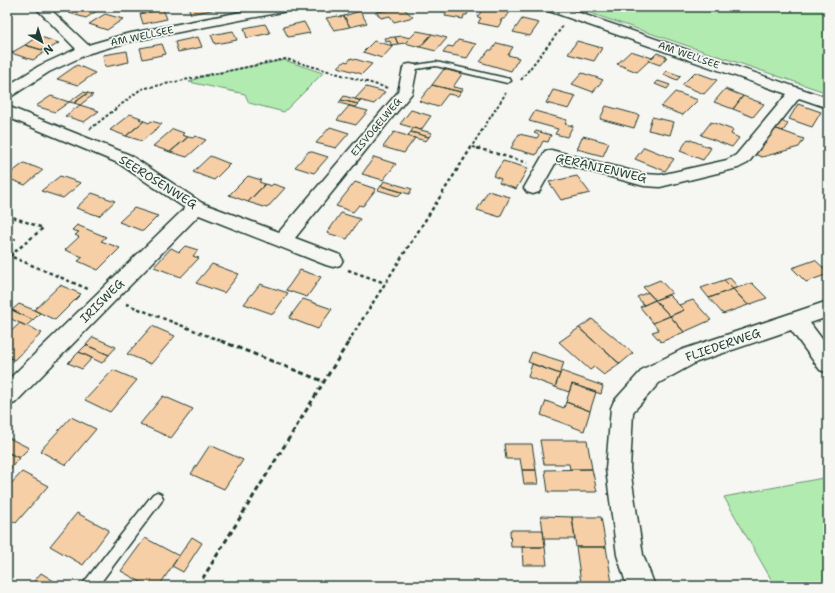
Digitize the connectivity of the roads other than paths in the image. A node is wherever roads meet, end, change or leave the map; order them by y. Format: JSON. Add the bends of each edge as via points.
{"nodes":[{"id":1,"x":41,"y":7,"type":"edge"},
{"id":2,"x":287,"y":7,"type":"edge"},
{"id":3,"x":550,"y":7,"type":"edge"},
{"id":4,"x":85,"y":50,"type":"junction"},
{"id":5,"x":410,"y":68,"type":"joint"},
{"id":6,"x":508,"y":85,"type":"road end"},
{"id":7,"x":796,"y":92,"type":"junction"},
{"id":8,"x":7,"y":93,"type":"edge"},
{"id":9,"x":828,"y":103,"type":"edge"},
{"id":10,"x":7,"y":111,"type":"edge"},
{"id":11,"x":533,"y":188,"type":"dead end"},
{"id":12,"x":196,"y":207,"type":"junction"},
{"id":13,"x":283,"y":240,"type":"junction"},
{"id":14,"x":333,"y":260,"type":"road end"},
{"id":15,"x":828,"y":309,"type":"edge"},
{"id":16,"x":796,"y":321,"type":"junction"},
{"id":17,"x":828,"y":364,"type":"edge"},
{"id":18,"x":7,"y":396,"type":"edge"},
{"id":19,"x":157,"y":498,"type":"dead end"},
{"id":20,"x":90,"y":586,"type":"edge"},
{"id":21,"x":641,"y":586,"type":"edge"}],
"edges":[{"from":1,"to":4,"type":"street"},
{"from":2,"to":4,"type":"street","name":"AM WELLSEE","via":[[126,38]]},
{"from":3,"to":7,"type":"street","name":"AM WELLSEE"},
{"from":4,"to":8,"type":"street","name":"AM WELLSEE","via":[[44,69]]},
{"from":5,"to":6,"type":"lane","name":"EISVOGELWEG","via":[[436,64]]},
{"from":5,"to":13,"type":"street","name":"EISVOGELWEG","via":[[404,93]]},
{"from":7,"to":9,"type":"street","name":"AM WELLSEE"},
{"from":7,"to":11,"type":"street","name":"GERANIENWEG","via":[[742,159],[732,164],[660,181],[644,180],[551,155]]},
{"from":10,"to":12,"type":"street","name":"SEEROSENWEG","via":[[124,159]]},
{"from":12,"to":13,"type":"street","name":"SEEROSENWEG"},
{"from":12,"to":18,"type":"street","name":"IRISWEG"},
{"from":13,"to":14,"type":"street","name":"SEEROSENWEG"},
{"from":15,"to":16,"type":"street","name":"FLIEDERWEG"},
{"from":16,"to":17,"type":"street"},
{"from":16,"to":21,"type":"street","name":"FLIEDERWEG","via":[[689,356],[651,376],[622,408],[618,469],[630,555]]},
{"from":19,"to":20,"type":"lane"}]}
